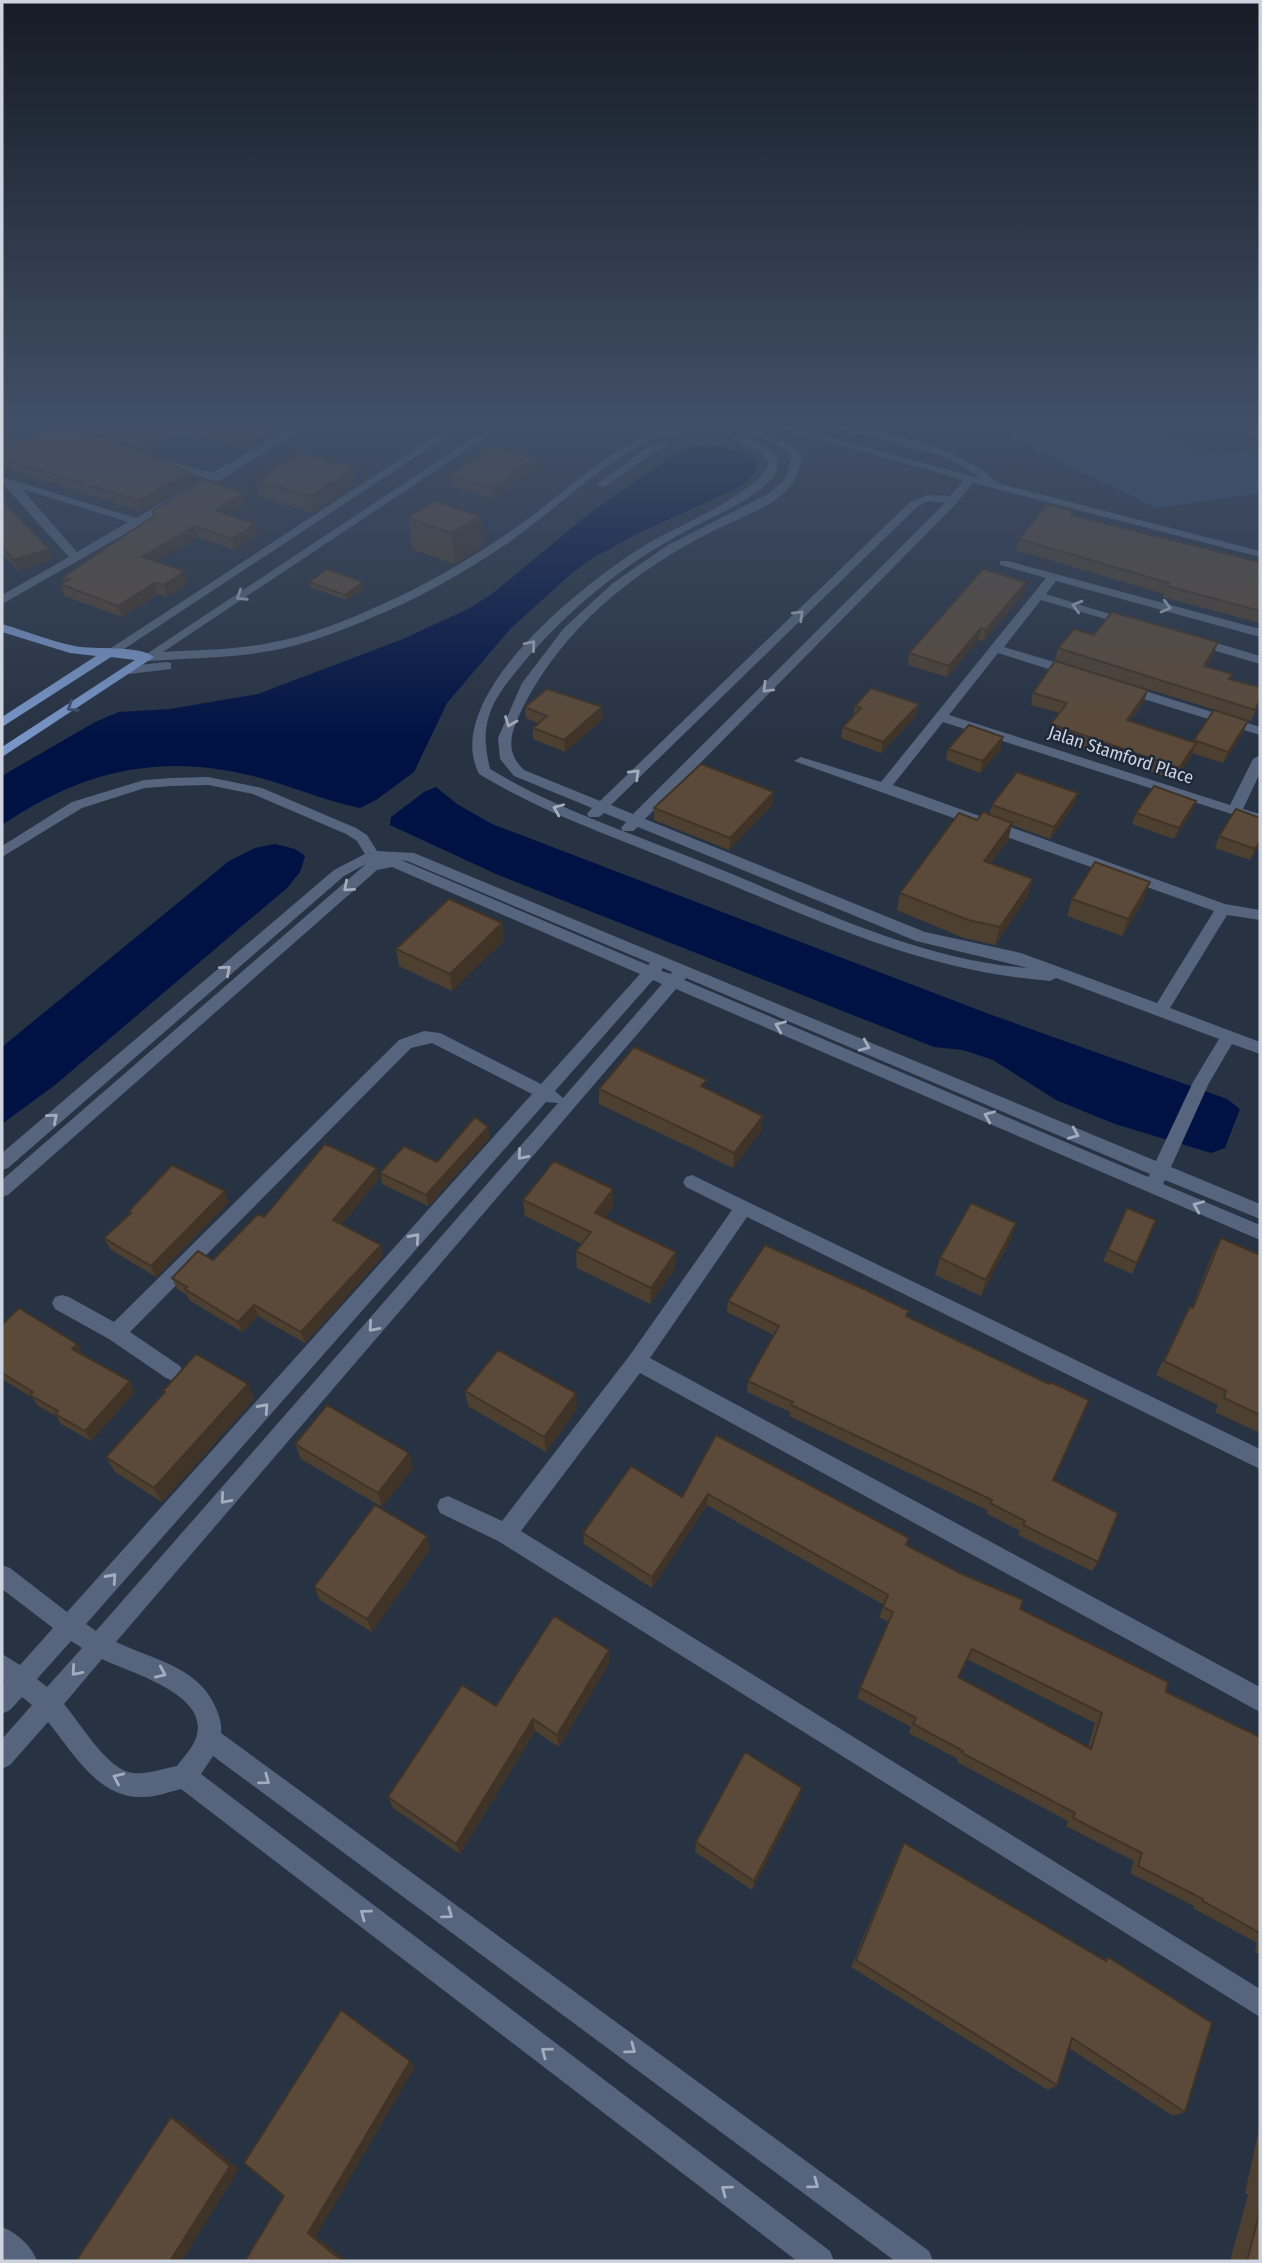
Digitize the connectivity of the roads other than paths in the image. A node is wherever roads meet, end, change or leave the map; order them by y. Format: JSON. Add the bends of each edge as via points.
{"nodes":[{"id":1,"x":49,"y":529,"type":"edge"},
{"id":2,"x":127,"y":529,"type":"edge"},
{"id":3,"x":300,"y":529,"type":"edge"},
{"id":4,"x":342,"y":529,"type":"edge"},
{"id":5,"x":521,"y":529,"type":"edge"},
{"id":6,"x":536,"y":529,"type":"edge"},
{"id":7,"x":682,"y":529,"type":"edge"},
{"id":8,"x":710,"y":529,"type":"edge"},
{"id":9,"x":889,"y":529,"type":"edge"},
{"id":10,"x":925,"y":529,"type":"edge"},
{"id":11,"x":1162,"y":529,"type":"edge"},
{"id":12,"x":1260,"y":554,"type":"edge"},
{"id":13,"x":76,"y":558,"type":"junction"},
{"id":14,"x":1004,"y":563,"type":"dead end"},
{"id":15,"x":1053,"y":577,"type":"junction"},
{"id":16,"x":1038,"y":594,"type":"junction"},
{"id":17,"x":2,"y":600,"type":"edge"},
{"id":18,"x":1143,"y":625,"type":"edge"},
{"id":19,"x":2,"y":628,"type":"edge"},
{"id":20,"x":1260,"y":633,"type":"edge"},
{"id":21,"x":1182,"y":637,"type":"edge"},
{"id":22,"x":996,"y":648,"type":"junction"},
{"id":23,"x":74,"y":650,"type":"junction"},
{"id":24,"x":111,"y":652,"type":"junction"},
{"id":25,"x":148,"y":657,"type":"junction"},
{"id":26,"x":1260,"y":660,"type":"edge"},
{"id":27,"x":92,"y":665,"type":"junction"},
{"id":28,"x":129,"y":670,"type":"junction"},
{"id":29,"x":1088,"y":677,"type":"edge"},
{"id":30,"x":1115,"y":685,"type":"edge"},
{"id":31,"x":940,"y":717,"type":"junction"},
{"id":32,"x":2,"y":723,"type":"edge"},
{"id":33,"x":1260,"y":731,"type":"edge"},
{"id":34,"x":2,"y":753,"type":"edge"},
{"id":35,"x":1260,"y":759,"type":"edge"},
{"id":36,"x":802,"y":761,"type":"dead end"},
{"id":37,"x":884,"y":787,"type":"junction"},
{"id":38,"x":602,"y":806,"type":"junction"},
{"id":39,"x":1234,"y":812,"type":"junction"},
{"id":40,"x":1260,"y":819,"type":"edge"},
{"id":41,"x":636,"y":820,"type":"junction"},
{"id":42,"x":586,"y":821,"type":"junction"},
{"id":43,"x":621,"y":836,"type":"junction"},
{"id":44,"x":2,"y":852,"type":"edge"},
{"id":45,"x":375,"y":860,"type":"junction"},
{"id":46,"x":1223,"y":909,"type":"junction"},
{"id":47,"x":1258,"y":910,"type":"edge"},
{"id":48,"x":657,"y":966,"type":"junction"},
{"id":49,"x":679,"y":975,"type":"junction"},
{"id":50,"x":1069,"y":975,"type":"junction"},
{"id":51,"x":1161,"y":1010,"type":"junction"},
{"id":52,"x":1229,"y":1036,"type":"junction"},
{"id":53,"x":1260,"y":1048,"type":"edge"},
{"id":54,"x":544,"y":1094,"type":"junction"},
{"id":55,"x":567,"y":1104,"type":"junction"},
{"id":56,"x":2,"y":1163,"type":"edge"},
{"id":57,"x":1157,"y":1178,"type":"junction"},
{"id":58,"x":692,"y":1182,"type":"dead end"},
{"id":59,"x":2,"y":1190,"type":"edge"},
{"id":60,"x":744,"y":1207,"type":"junction"},
{"id":61,"x":1260,"y":1212,"type":"edge"},
{"id":62,"x":1260,"y":1233,"type":"edge"},
{"id":63,"x":62,"y":1303,"type":"dead end"},
{"id":64,"x":116,"y":1333,"type":"junction"},
{"id":65,"x":637,"y":1361,"type":"junction"},
{"id":66,"x":173,"y":1372,"type":"dead end"},
{"id":67,"x":1260,"y":1459,"type":"edge"},
{"id":68,"x":448,"y":1506,"type":"dead end"},
{"id":69,"x":506,"y":1534,"type":"junction"},
{"id":70,"x":2,"y":1576,"type":"edge"},
{"id":71,"x":70,"y":1625,"type":"junction"},
{"id":72,"x":99,"y":1645,"type":"junction"},
{"id":73,"x":2,"y":1665,"type":"edge"},
{"id":74,"x":20,"y":1681,"type":"junction"},
{"id":75,"x":1260,"y":1700,"type":"edge"},
{"id":76,"x":2,"y":1702,"type":"edge"},
{"id":77,"x":48,"y":1703,"type":"junction"},
{"id":78,"x":210,"y":1739,"type":"junction"},
{"id":79,"x":2,"y":1757,"type":"edge"},
{"id":80,"x":184,"y":1776,"type":"junction"},
{"id":81,"x":1260,"y":2004,"type":"edge"},
{"id":82,"x":820,"y":2261,"type":"edge"},
{"id":83,"x":919,"y":2261,"type":"edge"}],
"edges":[{"from":1,"to":13,"type":"street"},
{"from":2,"to":13,"type":"street"},
{"from":3,"to":24,"type":"street"},
{"from":4,"to":25,"type":"street","one_way":true},
{"from":25,"to":5,"type":"street","one_way":true,"via":[[269,647],[314,635],[414,594]]},
{"from":6,"to":28,"type":"street","one_way":true,"via":[[463,579],[321,643],[273,656]]},
{"from":42,"to":7,"type":"street","one_way":true,"via":[[512,789],[484,771],[477,746],[481,720],[492,694],[555,618],[656,542]]},
{"from":8,"to":38,"type":"street","one_way":true,"via":[[669,550],[608,593],[552,647],[522,693],[502,745],[506,763],[519,774]]},
{"from":38,"to":9,"type":"street","one_way":true},
{"from":10,"to":41,"type":"street","one_way":true},
{"from":11,"to":12,"type":"street"},
{"from":13,"to":17,"type":"street"},
{"from":14,"to":15,"type":"street"},
{"from":15,"to":16,"type":"street"},
{"from":15,"to":20,"type":"street","one_way":true},
{"from":18,"to":16,"type":"street","one_way":true},
{"from":16,"to":22,"type":"street"},
{"from":19,"to":23,"type":"main road"},
{"from":21,"to":26,"type":"street"},
{"from":22,"to":29,"type":"street"},
{"from":22,"to":31,"type":"street"},
{"from":23,"to":24,"type":"main road"},
{"from":23,"to":27,"type":"main road"},
{"from":24,"to":25,"type":"main road"},
{"from":24,"to":27,"type":"main road"},
{"from":25,"to":28,"type":"main road"},
{"from":27,"to":28,"type":"main road"},
{"from":27,"to":32,"type":"main road"},
{"from":28,"to":34,"type":"main road","one_way":true},
{"from":30,"to":33,"type":"street"},
{"from":31,"to":37,"type":"street"},
{"from":31,"to":39,"type":"street","name":"Jalan Stamford Place"},
{"from":35,"to":39,"type":"street"},
{"from":36,"to":37,"type":"street"},
{"from":37,"to":46,"type":"street"},
{"from":38,"to":41,"type":"street"},
{"from":38,"to":42,"type":"street"},
{"from":39,"to":40,"type":"street","name":"Jalan Stamford Place"},
{"from":41,"to":43,"type":"street"},
{"from":41,"to":50,"type":"street","via":[[921,937],[1015,957]]},
{"from":42,"to":43,"type":"street"},
{"from":43,"to":50,"type":"street","via":[[909,950],[987,969]]},
{"from":44,"to":45,"type":"street","via":[[77,805],[144,784],[208,780],[257,790],[304,809],[362,838]]},
{"from":45,"to":48,"type":"street","via":[[395,863]]},
{"from":56,"to":45,"type":"street","one_way":true,"via":[[339,873]]},
{"from":45,"to":59,"type":"street","one_way":true},
{"from":46,"to":47,"type":"street"},
{"from":46,"to":51,"type":"street"},
{"from":48,"to":49,"type":"street"},
{"from":48,"to":54,"type":"street"},
{"from":49,"to":55,"type":"street"},
{"from":49,"to":57,"type":"street"},
{"from":50,"to":51,"type":"street"},
{"from":51,"to":52,"type":"street"},
{"from":52,"to":53,"type":"street"},
{"from":52,"to":57,"type":"street","via":[[1205,1074]]},
{"from":54,"to":55,"type":"street"},
{"from":54,"to":64,"type":"street","via":[[434,1037],[405,1044]]},
{"from":71,"to":54,"type":"street","one_way":true},
{"from":55,"to":72,"type":"street","one_way":true},
{"from":57,"to":61,"type":"street"},
{"from":62,"to":57,"type":"street","one_way":true},
{"from":58,"to":60,"type":"street"},
{"from":60,"to":65,"type":"street"},
{"from":60,"to":67,"type":"street"},
{"from":63,"to":64,"type":"street"},
{"from":64,"to":66,"type":"street"},
{"from":65,"to":69,"type":"street"},
{"from":65,"to":75,"type":"street"},
{"from":68,"to":69,"type":"street"},
{"from":69,"to":81,"type":"street"},
{"from":70,"to":71,"type":"street"},
{"from":71,"to":72,"type":"street"},
{"from":71,"to":74,"type":"street"},
{"from":72,"to":77,"type":"street","one_way":true},
{"from":72,"to":78,"type":"street","one_way":true,"via":[[177,1680],[195,1696],[209,1719]]},
{"from":73,"to":74,"type":"street"},
{"from":74,"to":76,"type":"street"},
{"from":74,"to":77,"type":"street"},
{"from":77,"to":79,"type":"street"},
{"from":80,"to":77,"type":"street","one_way":true,"via":[[145,1785],[126,1784],[104,1772]]},
{"from":78,"to":80,"type":"street"},
{"from":78,"to":83,"type":"street","one_way":true},
{"from":82,"to":80,"type":"street","one_way":true}]}
